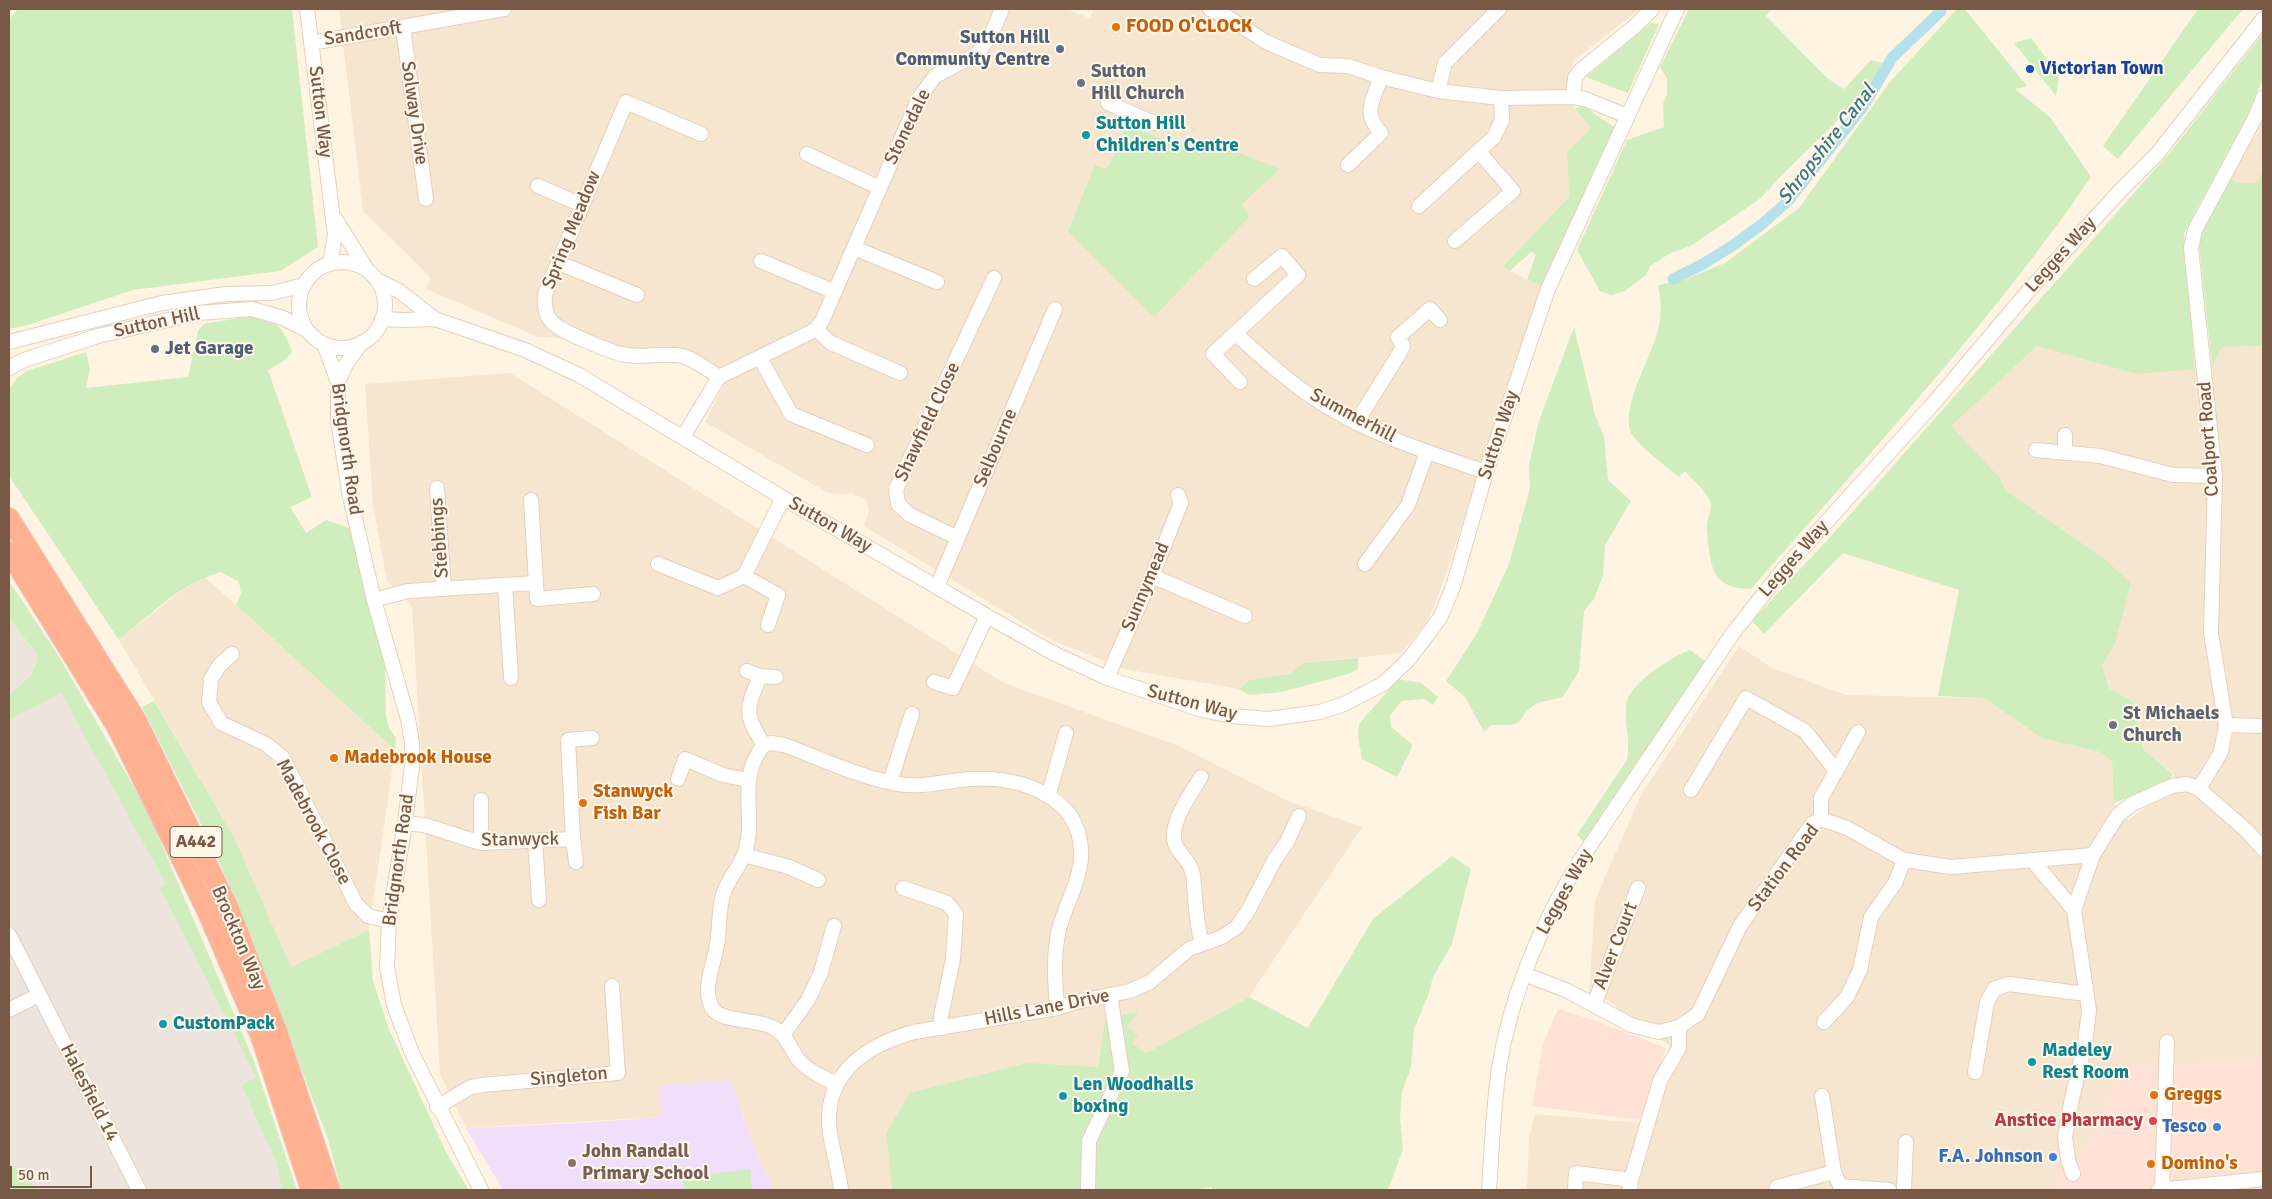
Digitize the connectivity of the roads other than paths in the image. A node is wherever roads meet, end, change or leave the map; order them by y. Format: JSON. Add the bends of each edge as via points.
{"nodes":[{"id":1,"x":307,"y":9,"type":"edge"},
{"id":2,"x":504,"y":9,"type":"edge"},
{"id":3,"x":1002,"y":9,"type":"edge"},
{"id":4,"x":1210,"y":9,"type":"edge"},
{"id":5,"x":1499,"y":9,"type":"edge"},
{"id":6,"x":1652,"y":9,"type":"edge"},
{"id":7,"x":1677,"y":9,"type":"edge"},
{"id":8,"x":2263,"y":18,"type":"edge"},
{"id":9,"x":403,"y":28,"type":"junction"},
{"id":10,"x":311,"y":43,"type":"junction"},
{"id":11,"x":1381,"y":77,"type":"junction"},
{"id":12,"x":1438,"y":91,"type":"junction"},
{"id":13,"x":1572,"y":97,"type":"junction"},
{"id":14,"x":1501,"y":98,"type":"junction"},
{"id":15,"x":2263,"y":98,"type":"edge"},
{"id":16,"x":1108,"y":102,"type":"dead end"},
{"id":17,"x":1627,"y":116,"type":"junction"},
{"id":18,"x":1154,"y":123,"type":"dead end"},
{"id":19,"x":702,"y":134,"type":"dead end"},
{"id":20,"x":1479,"y":152,"type":"junction"},
{"id":21,"x":807,"y":154,"type":"dead end"},
{"id":22,"x":1348,"y":165,"type":"dead end"},
{"id":23,"x":538,"y":186,"type":"dead end"},
{"id":24,"x":880,"y":188,"type":"junction"},
{"id":25,"x":426,"y":199,"type":"dead end"},
{"id":26,"x":582,"y":205,"type":"junction"},
{"id":27,"x":1420,"y":206,"type":"dead end"},
{"id":28,"x":333,"y":215,"type":"junction"},
{"id":29,"x":1455,"y":241,"type":"dead end"},
{"id":30,"x":854,"y":248,"type":"junction"},
{"id":31,"x":760,"y":261,"type":"dead end"},
{"id":32,"x":559,"y":263,"type":"junction"},
{"id":33,"x":330,"y":264,"type":"junction"},
{"id":34,"x":372,"y":275,"type":"junction"},
{"id":35,"x":994,"y":278,"type":"dead end"},
{"id":36,"x":1254,"y":279,"type":"dead end"},
{"id":37,"x":937,"y":282,"type":"dead end"},
{"id":38,"x":304,"y":285,"type":"junction"},
{"id":39,"x":835,"y":292,"type":"junction"},
{"id":40,"x":637,"y":295,"type":"dead end"},
{"id":41,"x":1055,"y":309,"type":"dead end"},
{"id":42,"x":382,"y":319,"type":"junction"},
{"id":43,"x":435,"y":319,"type":"junction"},
{"id":44,"x":1440,"y":320,"type":"dead end"},
{"id":45,"x":816,"y":329,"type":"junction"},
{"id":46,"x":307,"y":330,"type":"junction"},
{"id":47,"x":1236,"y":334,"type":"junction"},
{"id":48,"x":9,"y":342,"type":"edge"},
{"id":49,"x":361,"y":343,"type":"junction"},
{"id":50,"x":324,"y":344,"type":"junction"},
{"id":51,"x":760,"y":358,"type":"junction"},
{"id":52,"x":9,"y":368,"type":"edge"},
{"id":53,"x":900,"y":373,"type":"dead end"},
{"id":54,"x":718,"y":377,"type":"junction"},
{"id":55,"x":338,"y":382,"type":"junction"},
{"id":56,"x":1240,"y":382,"type":"dead end"},
{"id":57,"x":1356,"y":422,"type":"junction"},
{"id":58,"x":2065,"y":434,"type":"dead end"},
{"id":59,"x":683,"y":437,"type":"junction"},
{"id":60,"x":867,"y":446,"type":"dead end"},
{"id":61,"x":2036,"y":450,"type":"dead end"},
{"id":62,"x":1427,"y":452,"type":"junction"},
{"id":63,"x":2065,"y":453,"type":"junction"},
{"id":64,"x":1486,"y":472,"type":"junction"},
{"id":65,"x":2215,"y":476,"type":"junction"},
{"id":66,"x":436,"y":488,"type":"dead end"},
{"id":67,"x":1178,"y":495,"type":"dead end"},
{"id":68,"x":783,"y":498,"type":"junction"},
{"id":69,"x":531,"y":500,"type":"dead end"},
{"id":70,"x":9,"y":518,"type":"edge"},
{"id":71,"x":958,"y":538,"type":"junction"},
{"id":72,"x":9,"y":552,"type":"edge"},
{"id":73,"x":658,"y":564,"type":"dead end"},
{"id":74,"x":1365,"y":564,"type":"dead end"},
{"id":75,"x":744,"y":576,"type":"junction"},
{"id":76,"x":1152,"y":576,"type":"junction"},
{"id":77,"x":536,"y":583,"type":"junction"},
{"id":78,"x":505,"y":585,"type":"junction"},
{"id":79,"x":937,"y":587,"type":"junction"},
{"id":80,"x":444,"y":589,"type":"junction"},
{"id":81,"x":592,"y":594,"type":"dead end"},
{"id":82,"x":374,"y":600,"type":"junction"},
{"id":83,"x":987,"y":616,"type":"junction"},
{"id":84,"x":1245,"y":616,"type":"dead end"},
{"id":85,"x":768,"y":625,"type":"dead end"},
{"id":86,"x":232,"y":654,"type":"dead end"},
{"id":87,"x":776,"y":676,"type":"dead end"},
{"id":88,"x":511,"y":678,"type":"dead end"},
{"id":89,"x":1107,"y":678,"type":"junction"},
{"id":90,"x":934,"y":682,"type":"dead end"},
{"id":91,"x":912,"y":714,"type":"dead end"},
{"id":92,"x":2226,"y":725,"type":"junction"},
{"id":93,"x":2263,"y":726,"type":"edge"},
{"id":94,"x":1066,"y":732,"type":"dead end"},
{"id":95,"x":1858,"y":732,"type":"dead end"},
{"id":96,"x":592,"y":738,"type":"dead end"},
{"id":97,"x":764,"y":745,"type":"junction"},
{"id":98,"x":1836,"y":771,"type":"junction"},
{"id":99,"x":1201,"y":778,"type":"dead end"},
{"id":100,"x":678,"y":779,"type":"dead end"},
{"id":101,"x":748,"y":780,"type":"junction"},
{"id":102,"x":890,"y":782,"type":"junction"},
{"id":103,"x":2198,"y":789,"type":"junction"},
{"id":104,"x":1691,"y":790,"type":"dead end"},
{"id":105,"x":1049,"y":794,"type":"junction"},
{"id":106,"x":481,"y":800,"type":"dead end"},
{"id":107,"x":1299,"y":816,"type":"dead end"},
{"id":108,"x":1821,"y":819,"type":"junction"},
{"id":109,"x":405,"y":823,"type":"junction"},
{"id":110,"x":573,"y":839,"type":"junction"},
{"id":111,"x":535,"y":841,"type":"junction"},
{"id":112,"x":481,"y":844,"type":"junction"},
{"id":113,"x":2263,"y":849,"type":"edge"},
{"id":114,"x":2093,"y":854,"type":"junction"},
{"id":115,"x":744,"y":855,"type":"junction"},
{"id":116,"x":1904,"y":860,"type":"junction"},
{"id":117,"x":2033,"y":860,"type":"junction"},
{"id":118,"x":576,"y":862,"type":"dead end"},
{"id":119,"x":818,"y":880,"type":"dead end"},
{"id":120,"x":903,"y":888,"type":"dead end"},
{"id":121,"x":1638,"y":888,"type":"dead end"},
{"id":122,"x":539,"y":900,"type":"dead end"},
{"id":123,"x":2074,"y":910,"type":"junction"},
{"id":124,"x":389,"y":921,"type":"junction"},
{"id":125,"x":834,"y":926,"type":"dead end"},
{"id":126,"x":9,"y":935,"type":"edge"},
{"id":127,"x":1202,"y":944,"type":"junction"},
{"id":128,"x":1524,"y":974,"type":"junction"},
{"id":129,"x":612,"y":986,"type":"dead end"},
{"id":130,"x":2086,"y":994,"type":"junction"},
{"id":131,"x":39,"y":995,"type":"junction"},
{"id":132,"x":1110,"y":995,"type":"junction"},
{"id":133,"x":1594,"y":1005,"type":"junction"},
{"id":134,"x":1057,"y":1008,"type":"junction"},
{"id":135,"x":9,"y":1010,"type":"edge"},
{"id":136,"x":1824,"y":1022,"type":"dead end"},
{"id":137,"x":1679,"y":1027,"type":"junction"},
{"id":138,"x":942,"y":1028,"type":"junction"},
{"id":139,"x":783,"y":1035,"type":"junction"},
{"id":140,"x":2167,"y":1042,"type":"dead end"},
{"id":141,"x":1975,"y":1072,"type":"dead end"},
{"id":142,"x":836,"y":1083,"type":"junction"},
{"id":143,"x":1822,"y":1096,"type":"dead end"},
{"id":144,"x":438,"y":1107,"type":"junction"},
{"id":145,"x":1906,"y":1142,"type":"dead end"},
{"id":146,"x":1834,"y":1172,"type":"junction"},
{"id":147,"x":2073,"y":1174,"type":"dead end"},
{"id":148,"x":2263,"y":1179,"type":"edge"},
{"id":149,"x":1630,"y":1185,"type":"edge"},
{"id":150,"x":1841,"y":1188,"type":"edge"},
{"id":151,"x":139,"y":1190,"type":"edge"},
{"id":152,"x":311,"y":1190,"type":"edge"},
{"id":153,"x":330,"y":1190,"type":"edge"},
{"id":154,"x":482,"y":1190,"type":"edge"},
{"id":155,"x":841,"y":1190,"type":"edge"},
{"id":156,"x":1088,"y":1190,"type":"edge"},
{"id":157,"x":1489,"y":1190,"type":"edge"},
{"id":158,"x":1575,"y":1190,"type":"edge"},
{"id":159,"x":1776,"y":1190,"type":"edge"},
{"id":160,"x":1889,"y":1190,"type":"edge"},
{"id":161,"x":1904,"y":1190,"type":"edge"},
{"id":162,"x":2160,"y":1190,"type":"edge"}],
"edges":[{"from":1,"to":10,"type":"street","name":"Sutton Way"},
{"from":2,"to":9,"type":"street","name":"Sandcroft"},
{"from":3,"to":24,"type":"street","name":"Stonedale","via":[[991,35],[972,59],[930,81],[914,108]]},
{"from":4,"to":11,"type":"street","via":[[1266,42],[1320,65],[1348,66]]},
{"from":5,"to":12,"type":"street","via":[[1445,63]]},
{"from":6,"to":13,"type":"street","via":[[1580,71],[1575,78]]},
{"from":7,"to":17,"type":"street","name":"Sutton Way"},
{"from":8,"to":128,"type":"street","name":"Legges Way","via":[[2157,154],[2030,289],[1933,404],[1757,601],[1581,859]]},
{"from":9,"to":10,"type":"street","name":"Sandcroft"},
{"from":9,"to":25,"type":"street","name":"Solway Drive"},
{"from":10,"to":28,"type":"street","name":"Sutton Way"},
{"from":11,"to":12,"type":"street"},
{"from":11,"to":22,"type":"street","via":[[1370,116],[1381,133]]},
{"from":12,"to":14,"type":"street"},
{"from":13,"to":14,"type":"street"},
{"from":13,"to":17,"type":"street"},
{"from":14,"to":20,"type":"street","via":[[1502,120]]},
{"from":15,"to":65,"type":"street","name":"Coalport Road","via":[[2195,230],[2191,248]]},
{"from":16,"to":18,"type":"street"},
{"from":17,"to":64,"type":"street","name":"Sutton Way","via":[[1548,289]]},
{"from":19,"to":26,"type":"street","name":"Spring Meadow","via":[[626,102]]},
{"from":20,"to":27,"type":"street"},
{"from":20,"to":29,"type":"street","via":[[1513,191]]},
{"from":21,"to":24,"type":"street","name":"Stonedale"},
{"from":23,"to":26,"type":"street"},
{"from":24,"to":30,"type":"street","name":"Stonedale"},
{"from":26,"to":32,"type":"street","name":"Spring Meadow"},
{"from":28,"to":33,"type":"street","name":"Sutton Way","via":[[335,234]]},
{"from":28,"to":34,"type":"street","name":"Sutton Way"},
{"from":30,"to":37,"type":"street"},
{"from":30,"to":39,"type":"street","name":"Stonedale"},
{"from":31,"to":39,"type":"street"},
{"from":32,"to":40,"type":"street"},
{"from":32,"to":54,"type":"street","name":"Spring Meadow","via":[[544,301],[547,316],[553,324],[626,355],[680,356]]},
{"from":33,"to":34,"type":"street","via":[[351,263]]},
{"from":33,"to":38,"type":"street","via":[[314,272]]},
{"from":34,"to":42,"type":"street","via":[[384,301]]},
{"from":34,"to":43,"type":"street","name":"Sutton Way"},
{"from":35,"to":71,"type":"street","name":"Shawfield Close","via":[[896,489],[898,504],[910,515]]},
{"from":36,"to":47,"type":"street","via":[[1282,256],[1298,275]]},
{"from":38,"to":46,"type":"street","via":[[299,308]]},
{"from":38,"to":48,"type":"street","name":"Sutton Hill","via":[[272,293],[226,294],[162,303]]},
{"from":39,"to":45,"type":"street","name":"Stonedale"},
{"from":41,"to":71,"type":"street","name":"Selbourne"},
{"from":42,"to":43,"type":"street","name":"Sutton Way"},
{"from":42,"to":49,"type":"street","via":[[375,331]]},
{"from":43,"to":59,"type":"street","name":"Sutton Way","via":[[525,350],[580,375]]},
{"from":44,"to":57,"type":"street","via":[[1430,309],[1398,337],[1403,346],[1400,354]]},
{"from":45,"to":51,"type":"street"},
{"from":45,"to":53,"type":"street","via":[[831,342]]},
{"from":46,"to":50,"type":"street"},
{"from":46,"to":52,"type":"street","name":"Sutton Hill","via":[[268,312],[252,309],[198,313],[98,336]]},
{"from":47,"to":56,"type":"street","via":[[1213,354]]},
{"from":47,"to":57,"type":"street","name":"Summerhill","via":[[1307,394]]},
{"from":49,"to":50,"type":"street","via":[[340,347]]},
{"from":49,"to":55,"type":"street"},
{"from":50,"to":55,"type":"street","name":"Bridgnorth Road"},
{"from":51,"to":54,"type":"street"},
{"from":51,"to":60,"type":"street","via":[[791,414]]},
{"from":54,"to":59,"type":"street"},
{"from":55,"to":82,"type":"street","name":"Bridgnorth Road","via":[[338,421],[350,497]]},
{"from":57,"to":62,"type":"street","name":"Summerhill"},
{"from":58,"to":63,"type":"street"},
{"from":59,"to":68,"type":"street","name":"Sutton Way"},
{"from":61,"to":63,"type":"street"},
{"from":62,"to":64,"type":"street","name":"Summerhill"},
{"from":62,"to":74,"type":"street","via":[[1408,505]]},
{"from":63,"to":65,"type":"street","via":[[2100,456],[2173,475]]},
{"from":64,"to":89,"type":"street","name":"Sutton Way","via":[[1453,587],[1440,618],[1409,660],[1383,684],[1320,712],[1268,719],[1202,710]]},
{"from":65,"to":92,"type":"street","name":"Coalport Road","via":[[2211,633]]},
{"from":66,"to":80,"type":"street","name":"Stebbings"},
{"from":67,"to":76,"type":"street","name":"Sunnymead","via":[[1181,503]]},
{"from":68,"to":75,"type":"street"},
{"from":68,"to":79,"type":"street","name":"Sutton Way"},
{"from":69,"to":77,"type":"street"},
{"from":70,"to":153,"type":"highway","name":"Brockton Way","number":"A442","via":[[136,720],[227,905],[277,1032]]},
{"from":71,"to":79,"type":"street","name":"Selbourne"},
{"from":72,"to":152,"type":"highway","name":"Brockton Way","number":"A442","via":[[117,727],[208,913],[261,1037]]},
{"from":73,"to":75,"type":"street","via":[[718,588]]},
{"from":75,"to":85,"type":"street","via":[[778,595]]},
{"from":76,"to":84,"type":"street"},
{"from":76,"to":89,"type":"street","name":"Sunnymead"},
{"from":77,"to":78,"type":"street","name":"Stebbings"},
{"from":77,"to":81,"type":"street","via":[[537,599]]},
{"from":78,"to":80,"type":"street","name":"Stebbings"},
{"from":78,"to":88,"type":"street"},
{"from":79,"to":83,"type":"street","name":"Sutton Way"},
{"from":80,"to":82,"type":"street","name":"Stebbings","via":[[408,591]]},
{"from":82,"to":109,"type":"street","name":"Bridgnorth Road","via":[[409,727],[412,766]]},
{"from":83,"to":89,"type":"street","name":"Sutton Way","via":[[1053,653]]},
{"from":83,"to":90,"type":"street","via":[[953,688]]},
{"from":86,"to":124,"type":"street","name":"Madebrook Close","via":[[211,679],[209,702],[221,723],[266,744],[283,758],[356,904],[368,916]]},
{"from":87,"to":97,"type":"street","via":[[753,674],[748,716]]},
{"from":91,"to":102,"type":"street"},
{"from":92,"to":93,"type":"street"},
{"from":92,"to":103,"type":"street","name":"Coalport Road","via":[[2220,752]]},
{"from":94,"to":105,"type":"street"},
{"from":95,"to":98,"type":"street"},
{"from":96,"to":110,"type":"street","name":"Stanwyck","via":[[568,740]]},
{"from":97,"to":101,"type":"street","via":[[752,760]]},
{"from":97,"to":102,"type":"street","via":[[784,745]]},
{"from":98,"to":104,"type":"street","via":[[1805,732],[1746,698],[1708,776]]},
{"from":98,"to":108,"type":"street","via":[[1821,798]]},
{"from":99,"to":127,"type":"street","via":[[1184,805],[1175,834],[1176,846],[1193,872],[1196,921]]},
{"from":100,"to":101,"type":"street","via":[[685,759],[723,775]]},
{"from":101,"to":115,"type":"street","via":[[748,828]]},
{"from":102,"to":105,"type":"street","via":[[916,786],[983,779],[1018,784]]},
{"from":103,"to":113,"type":"street"},
{"from":103,"to":114,"type":"street","via":[[2187,784],[2172,786],[2132,804],[2118,815]]},
{"from":105,"to":134,"type":"street","via":[[1075,823],[1082,850],[1078,875],[1059,931],[1055,967]]},
{"from":106,"to":112,"type":"street"},
{"from":107,"to":127,"type":"street","name":"Hills Lane Drive","via":[[1242,921],[1222,937]]},
{"from":108,"to":116,"type":"street","name":"Station Road","via":[[1848,828]]},
{"from":108,"to":137,"type":"street","name":"Station Road","via":[[1812,824],[1740,926],[1698,1014]]},
{"from":109,"to":112,"type":"street","name":"Stanwyck","via":[[424,825]]},
{"from":109,"to":124,"type":"street","name":"Bridgnorth Road"},
{"from":110,"to":111,"type":"street","name":"Stanwyck"},
{"from":110,"to":118,"type":"street"},
{"from":111,"to":112,"type":"street","name":"Stanwyck"},
{"from":111,"to":122,"type":"street"},
{"from":114,"to":117,"type":"street","name":"Station Road"},
{"from":114,"to":123,"type":"street"},
{"from":115,"to":119,"type":"street","via":[[789,867]]},
{"from":115,"to":139,"type":"street","via":[[722,898],[717,946],[710,972],[710,999],[715,1012],[722,1017],[763,1023]]},
{"from":116,"to":117,"type":"street","name":"Station Road","via":[[1951,867]]},
{"from":116,"to":136,"type":"street","via":[[1895,883],[1871,917],[1860,970],[1841,1012]]},
{"from":117,"to":123,"type":"street"},
{"from":120,"to":138,"type":"street","via":[[947,903],[956,914]]},
{"from":121,"to":133,"type":"street","name":"Alver Court"},
{"from":123,"to":130,"type":"street"},
{"from":124,"to":144,"type":"street","name":"Bridgnorth Road","via":[[387,967],[394,1005]]},
{"from":125,"to":139,"type":"street","via":[[821,972],[808,1000]]},
{"from":126,"to":131,"type":"street","name":"Halesfield 14"},
{"from":127,"to":132,"type":"street","name":"Hills Lane Drive","via":[[1189,949],[1145,985]]},
{"from":128,"to":133,"type":"street","name":"Station Road"},
{"from":128,"to":157,"type":"street","name":"Legges Way","via":[[1509,1020],[1499,1068]]},
{"from":129,"to":144,"type":"street","name":"Singleton","via":[[618,1073],[471,1087]]},
{"from":130,"to":141,"type":"street","via":[[2009,984],[1994,989],[1987,1002]]},
{"from":130,"to":147,"type":"street","via":[[2089,1010],[2085,1042],[2065,1137]]},
{"from":131,"to":135,"type":"street"},
{"from":131,"to":151,"type":"street","name":"Halesfield 14"},
{"from":132,"to":134,"type":"street","name":"Hills Lane Drive"},
{"from":132,"to":156,"type":"street","via":[[1122,1070],[1089,1141]]},
{"from":133,"to":137,"type":"street","name":"Station Road","via":[[1631,1024],[1659,1032]]},
{"from":134,"to":138,"type":"street","name":"Hills Lane Drive"},
{"from":137,"to":149,"type":"street","via":[[1679,1048],[1660,1081]]},
{"from":138,"to":142,"type":"street","name":"Hills Lane Drive","via":[[891,1038],[849,1067]]},
{"from":139,"to":142,"type":"street","via":[[799,1060]]},
{"from":140,"to":162,"type":"street"},
{"from":142,"to":155,"type":"street","via":[[830,1132]]},
{"from":143,"to":146,"type":"street"},
{"from":144,"to":154,"type":"street","name":"Bridgnorth Road"},
{"from":145,"to":161,"type":"street"},
{"from":146,"to":150,"type":"street"},
{"from":146,"to":159,"type":"street"},
{"from":148,"to":162,"type":"street"},
{"from":149,"to":158,"type":"street","via":[[1576,1173]]},
{"from":150,"to":160,"type":"street"}]}
